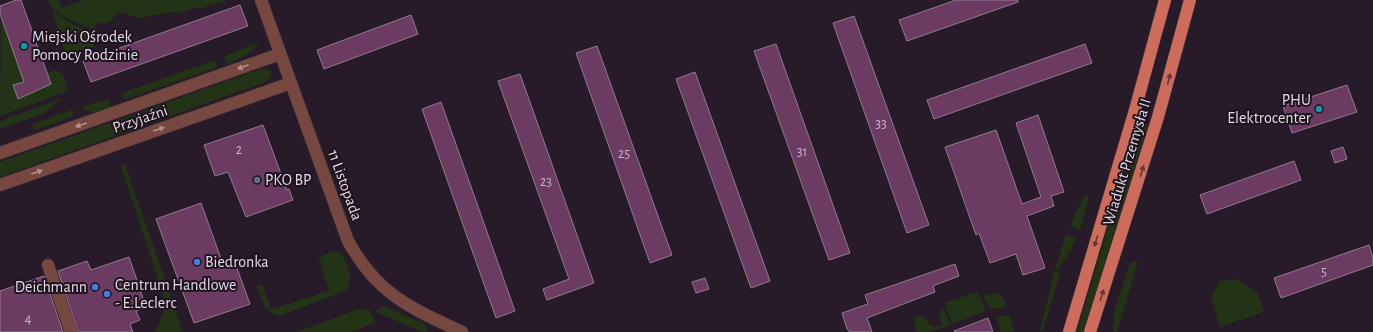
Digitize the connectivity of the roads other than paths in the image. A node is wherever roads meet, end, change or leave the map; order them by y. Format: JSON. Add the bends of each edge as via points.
{"nodes":[{"id":1,"x":261,"y":0,"type":"edge"},
{"id":2,"x":1165,"y":0,"type":"edge"},
{"id":3,"x":1190,"y":0,"type":"edge"},
{"id":4,"x":280,"y":54,"type":"junction"},
{"id":5,"x":291,"y":83,"type":"junction"},
{"id":6,"x":0,"y":154,"type":"edge"},
{"id":7,"x":0,"y":185,"type":"edge"},
{"id":8,"x":48,"y":265,"type":"dead end"},
{"id":9,"x":71,"y":332,"type":"edge"},
{"id":10,"x":462,"y":332,"type":"edge"},
{"id":11,"x":1069,"y":332,"type":"edge"},
{"id":12,"x":1090,"y":332,"type":"edge"}],
"edges":[{"from":1,"to":4,"type":"street","name":"11 Listopada"},
{"from":2,"to":11,"type":"main road","name":"Wiadukt Przemysła II","one_way":true},
{"from":12,"to":3,"type":"main road","name":"Wiadukt Przemysła II","one_way":true,"via":[[1158,117]]},
{"from":4,"to":5,"type":"street","name":"11 Listopada"},
{"from":4,"to":6,"type":"street","name":"Przyjaźni","one_way":true},
{"from":7,"to":5,"type":"street","name":"Przyjaźni","one_way":true},
{"from":5,"to":10,"type":"street","name":"11 Listopada","via":[[348,241],[363,267],[395,298]]},
{"from":8,"to":9,"type":"street"}]}
